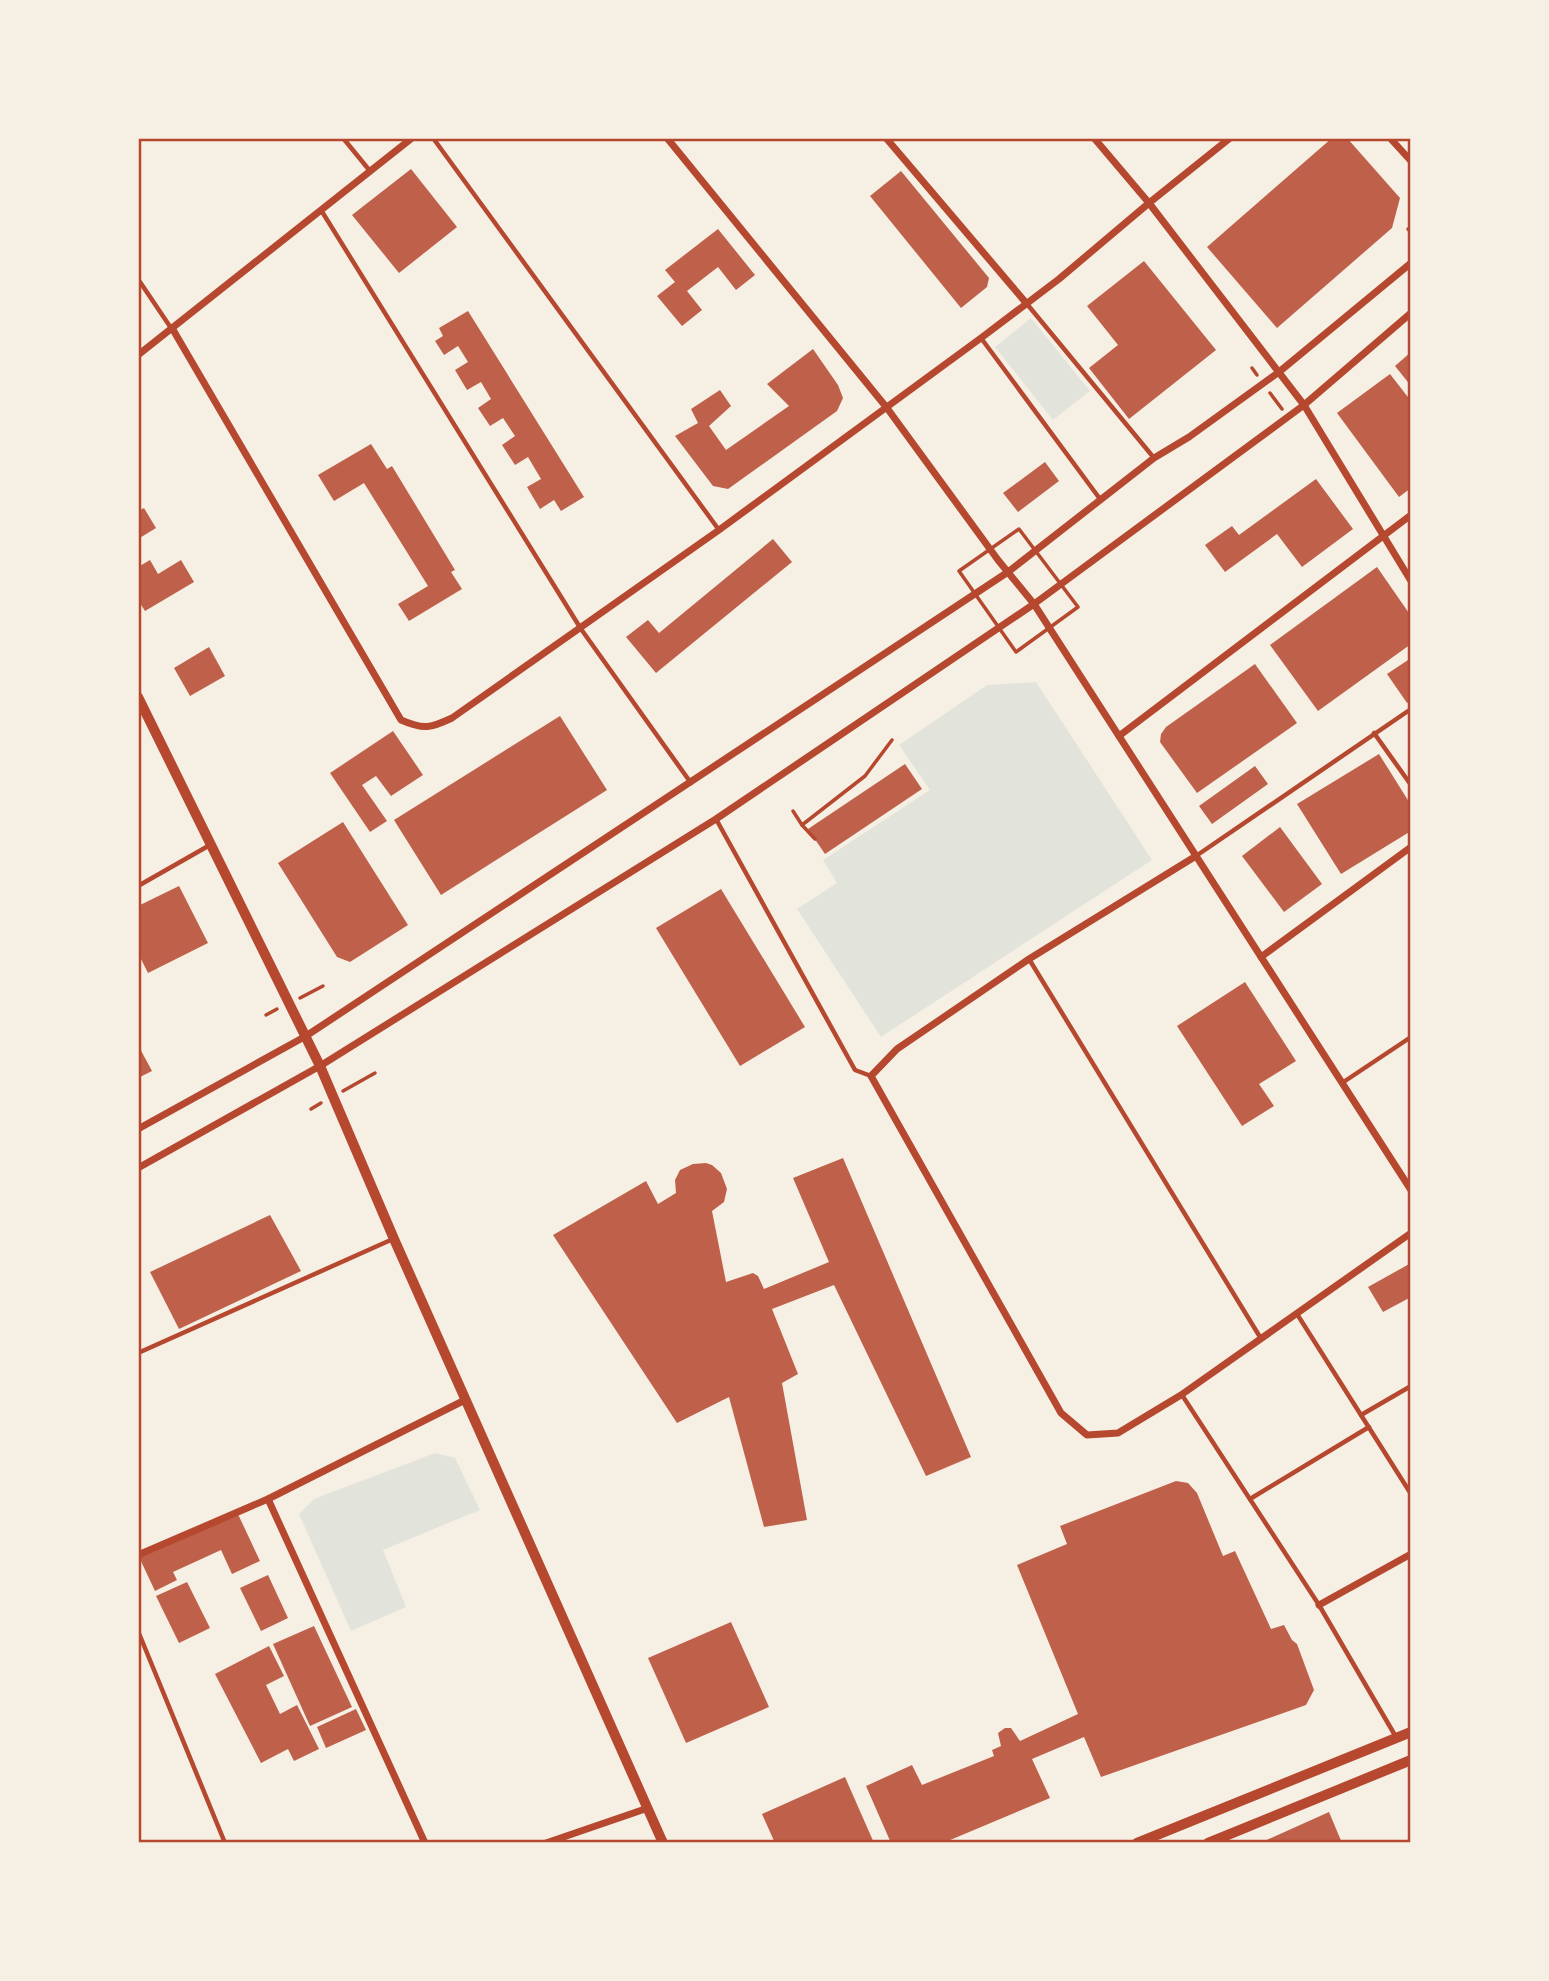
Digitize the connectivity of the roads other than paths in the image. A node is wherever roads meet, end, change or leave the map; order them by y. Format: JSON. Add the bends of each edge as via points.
{"nodes":[{"id":1,"x":343,"y":138,"type":"edge"},
{"id":2,"x":412,"y":138,"type":"edge"},
{"id":3,"x":433,"y":138,"type":"edge"},
{"id":4,"x":667,"y":138,"type":"edge"},
{"id":5,"x":886,"y":138,"type":"edge"},
{"id":6,"x":1094,"y":138,"type":"edge"},
{"id":7,"x":1230,"y":138,"type":"edge"},
{"id":8,"x":1390,"y":138,"type":"edge"},
{"id":9,"x":1411,"y":162,"type":"edge"},
{"id":10,"x":370,"y":172,"type":"junction"},
{"id":11,"x":1149,"y":202,"type":"junction"},
{"id":12,"x":321,"y":210,"type":"junction"},
{"id":13,"x":1411,"y":263,"type":"edge"},
{"id":14,"x":138,"y":279,"type":"edge"},
{"id":15,"x":1027,"y":304,"type":"junction"},
{"id":16,"x":1411,"y":313,"type":"edge"},
{"id":17,"x":172,"y":328,"type":"junction"},
{"id":18,"x":981,"y":338,"type":"junction"},
{"id":19,"x":138,"y":355,"type":"edge"},
{"id":20,"x":1279,"y":372,"type":"junction"},
{"id":21,"x":1304,"y":405,"type":"junction"},
{"id":22,"x":887,"y":408,"type":"junction"},
{"id":23,"x":1154,"y":458,"type":"junction"},
{"id":24,"x":1100,"y":499,"type":"junction"},
{"id":25,"x":1411,"y":515,"type":"edge"},
{"id":26,"x":719,"y":530,"type":"junction"},
{"id":27,"x":1382,"y":536,"type":"junction"},
{"id":28,"x":1008,"y":572,"type":"junction"},
{"id":29,"x":1411,"y":581,"type":"edge"},
{"id":30,"x":1034,"y":604,"type":"junction"},
{"id":31,"x":581,"y":629,"type":"junction"},
{"id":32,"x":138,"y":697,"type":"edge"},
{"id":33,"x":1411,"y":709,"type":"edge"},
{"id":34,"x":1374,"y":733,"type":"junction"},
{"id":35,"x":1119,"y":736,"type":"junction"},
{"id":36,"x":691,"y":783,"type":"junction"},
{"id":37,"x":1411,"y":785,"type":"edge"},
{"id":38,"x":716,"y":819,"type":"junction"},
{"id":39,"x":210,"y":845,"type":"junction"},
{"id":40,"x":1411,"y":847,"type":"edge"},
{"id":41,"x":1196,"y":856,"type":"junction"},
{"id":42,"x":138,"y":886,"type":"edge"},
{"id":43,"x":1261,"y":957,"type":"junction"},
{"id":44,"x":1028,"y":959,"type":"junction"},
{"id":45,"x":306,"y":1035,"type":"junction"},
{"id":46,"x":1411,"y":1037,"type":"edge"},
{"id":47,"x":320,"y":1066,"type":"junction"},
{"id":48,"x":871,"y":1076,"type":"junction"},
{"id":49,"x":1342,"y":1083,"type":"junction"},
{"id":50,"x":138,"y":1129,"type":"edge"},
{"id":51,"x":138,"y":1168,"type":"edge"},
{"id":52,"x":1411,"y":1190,"type":"edge"},
{"id":53,"x":1411,"y":1233,"type":"edge"},
{"id":54,"x":394,"y":1239,"type":"junction"},
{"id":55,"x":1296,"y":1312,"type":"junction"},
{"id":56,"x":1260,"y":1337,"type":"junction"},
{"id":57,"x":138,"y":1353,"type":"edge"},
{"id":58,"x":1411,"y":1386,"type":"edge"},
{"id":59,"x":1181,"y":1395,"type":"junction"},
{"id":60,"x":466,"y":1400,"type":"junction"},
{"id":61,"x":1361,"y":1415,"type":"junction"},
{"id":62,"x":1368,"y":1427,"type":"junction"},
{"id":63,"x":1411,"y":1494,"type":"edge"},
{"id":64,"x":268,"y":1499,"type":"junction"},
{"id":65,"x":1250,"y":1499,"type":"junction"},
{"id":66,"x":1411,"y":1554,"type":"edge"},
{"id":67,"x":138,"y":1555,"type":"edge"},
{"id":68,"x":1319,"y":1605,"type":"junction"},
{"id":69,"x":138,"y":1631,"type":"edge"},
{"id":70,"x":1411,"y":1732,"type":"edge"},
{"id":71,"x":1397,"y":1738,"type":"junction"},
{"id":72,"x":1411,"y":1760,"type":"edge"},
{"id":73,"x":648,"y":1808,"type":"junction"},
{"id":74,"x":225,"y":1843,"type":"edge"},
{"id":75,"x":425,"y":1843,"type":"edge"},
{"id":76,"x":546,"y":1843,"type":"edge"},
{"id":77,"x":663,"y":1843,"type":"edge"},
{"id":78,"x":1137,"y":1843,"type":"edge"},
{"id":79,"x":1208,"y":1843,"type":"edge"}],
"edges":[{"from":1,"to":10,"type":"lane"},
{"from":2,"to":10,"type":"street"},
{"from":3,"to":26,"type":"lane"},
{"from":4,"to":22,"type":"street"},
{"from":5,"to":15,"type":"street"},
{"from":6,"to":11,"type":"street"},
{"from":7,"to":11,"type":"street"},
{"from":8,"to":9,"type":"street"},
{"from":10,"to":12,"type":"street"},
{"from":11,"to":15,"type":"street"},
{"from":11,"to":20,"type":"street"},
{"from":12,"to":17,"type":"street"},
{"from":12,"to":31,"type":"lane"},
{"from":13,"to":20,"type":"street"},
{"from":14,"to":17,"type":"lane"},
{"from":15,"to":18,"type":"street"},
{"from":15,"to":23,"type":"lane"},
{"from":16,"to":21,"type":"street"},
{"from":17,"to":19,"type":"street"},
{"from":17,"to":31,"type":"street","via":[[401,720],[416,727],[432,727],[452,718]]},
{"from":18,"to":22,"type":"street"},
{"from":18,"to":24,"type":"lane"},
{"from":20,"to":21,"type":"street"},
{"from":20,"to":23,"type":"street"},
{"from":21,"to":27,"type":"street"},
{"from":21,"to":30,"type":"street"},
{"from":22,"to":26,"type":"street"},
{"from":22,"to":28,"type":"street"},
{"from":23,"to":24,"type":"street"},
{"from":24,"to":28,"type":"street"},
{"from":25,"to":27,"type":"street"},
{"from":26,"to":31,"type":"street"},
{"from":27,"to":29,"type":"street"},
{"from":27,"to":35,"type":"street"},
{"from":28,"to":30,"type":"street"},
{"from":28,"to":36,"type":"street"},
{"from":30,"to":35,"type":"street"},
{"from":30,"to":38,"type":"street"},
{"from":31,"to":36,"type":"lane"},
{"from":32,"to":39,"type":"street"},
{"from":33,"to":34,"type":"lane"},
{"from":34,"to":37,"type":"lane"},
{"from":34,"to":41,"type":"lane"},
{"from":35,"to":41,"type":"street"},
{"from":36,"to":45,"type":"street"},
{"from":38,"to":47,"type":"street"},
{"from":38,"to":48,"type":"lane","via":[[855,1070]]},
{"from":39,"to":42,"type":"lane"},
{"from":39,"to":45,"type":"street"},
{"from":40,"to":43,"type":"street"},
{"from":41,"to":43,"type":"street"},
{"from":41,"to":44,"type":"street"},
{"from":43,"to":49,"type":"street"},
{"from":44,"to":48,"type":"street","via":[[897,1049]]},
{"from":44,"to":56,"type":"lane"},
{"from":45,"to":47,"type":"street"},
{"from":45,"to":50,"type":"street"},
{"from":46,"to":49,"type":"lane"},
{"from":47,"to":51,"type":"street"},
{"from":47,"to":54,"type":"street"},
{"from":48,"to":59,"type":"street","via":[[1061,1413],[1087,1434],[1118,1433]]},
{"from":49,"to":52,"type":"street"},
{"from":53,"to":55,"type":"street"},
{"from":54,"to":57,"type":"lane"},
{"from":54,"to":60,"type":"street"},
{"from":55,"to":56,"type":"street"},
{"from":55,"to":61,"type":"lane"},
{"from":56,"to":59,"type":"street"},
{"from":58,"to":61,"type":"lane"},
{"from":59,"to":65,"type":"lane"},
{"from":60,"to":64,"type":"street"},
{"from":60,"to":73,"type":"street"},
{"from":61,"to":62,"type":"lane"},
{"from":62,"to":63,"type":"lane"},
{"from":62,"to":65,"type":"lane"},
{"from":64,"to":67,"type":"street"},
{"from":64,"to":75,"type":"street"},
{"from":65,"to":68,"type":"lane"},
{"from":66,"to":68,"type":"street"},
{"from":68,"to":71,"type":"lane"},
{"from":69,"to":74,"type":"lane"},
{"from":70,"to":71,"type":"street"},
{"from":71,"to":78,"type":"street"},
{"from":72,"to":79,"type":"street"},
{"from":73,"to":76,"type":"street"},
{"from":73,"to":77,"type":"street"}]}
